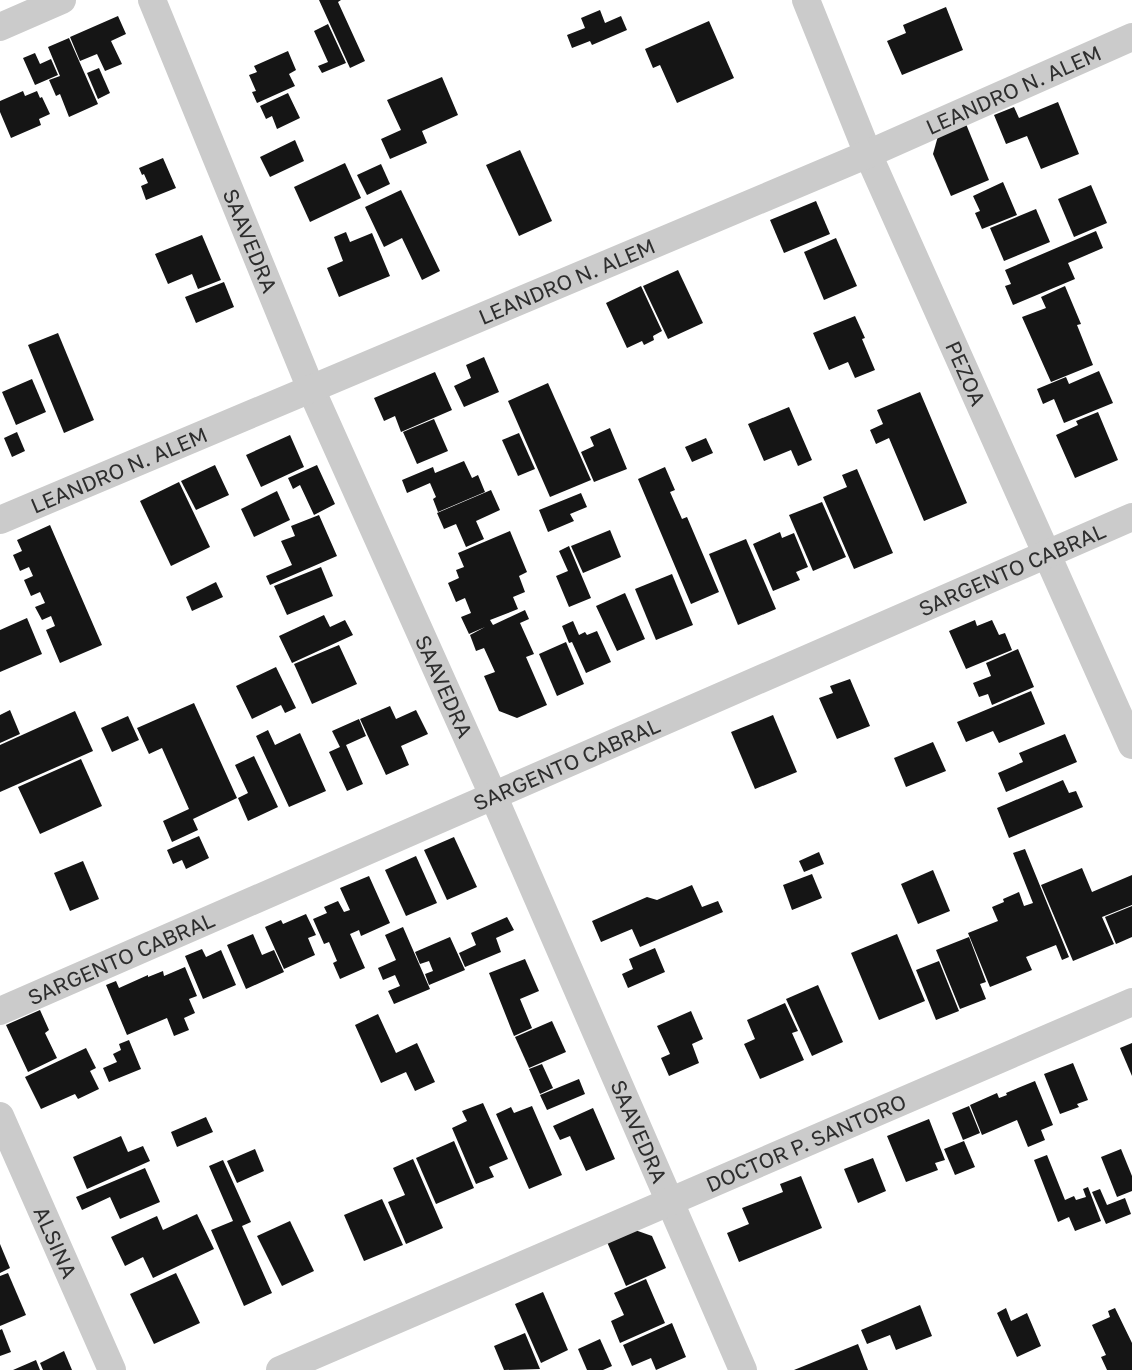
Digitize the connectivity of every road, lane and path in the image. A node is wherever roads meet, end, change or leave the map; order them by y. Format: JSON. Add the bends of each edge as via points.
{"nodes":[{"id":1,"x":62,"y":0,"type":"edge"},
{"id":2,"x":152,"y":0,"type":"edge"},
{"id":3,"x":806,"y":0,"type":"edge"},
{"id":4,"x":0,"y":27,"type":"edge"},
{"id":5,"x":1132,"y":37,"type":"edge"},
{"id":6,"x":868,"y":154,"type":"junction"},
{"id":7,"x":311,"y":389,"type":"junction"},
{"id":8,"x":1132,"y":517,"type":"edge"},
{"id":9,"x":0,"y":520,"type":"edge"},
{"id":10,"x":1046,"y":554,"type":"junction"},
{"id":11,"x":1132,"y":745,"type":"edge"},
{"id":12,"x":493,"y":795,"type":"junction"},
{"id":13,"x":1132,"y":1002,"type":"edge"},
{"id":14,"x":0,"y":1011,"type":"edge"},
{"id":15,"x":0,"y":1116,"type":"edge"},
{"id":16,"x":670,"y":1201,"type":"junction"},
{"id":17,"x":112,"y":1370,"type":"edge"},
{"id":18,"x":280,"y":1370,"type":"edge"},
{"id":19,"x":743,"y":1370,"type":"edge"}],
"edges":[{"from":1,"to":4,"type":"street"},
{"from":2,"to":7,"type":"street","name":"SAAVEDRA"},
{"from":3,"to":6,"type":"street","name":"PEZOA"},
{"from":5,"to":6,"type":"street","name":"LEANDRO N. ALEM"},
{"from":6,"to":7,"type":"street","name":"LEANDRO N. ALEM"},
{"from":6,"to":10,"type":"street","name":"PEZOA"},
{"from":7,"to":9,"type":"street","name":"LEANDRO N. ALEM"},
{"from":7,"to":12,"type":"street","name":"SAAVEDRA"},
{"from":8,"to":10,"type":"street","name":"SARGENTO CABRAL"},
{"from":10,"to":11,"type":"street","name":"PEZOA"},
{"from":10,"to":12,"type":"street","name":"SARGENTO CABRAL"},
{"from":12,"to":14,"type":"street","name":"SARGENTO CABRAL"},
{"from":12,"to":16,"type":"street","name":"SAAVEDRA"},
{"from":13,"to":16,"type":"street","name":"DOCTOR P. SANTORO"},
{"from":15,"to":17,"type":"street","name":"ALSINA"},
{"from":16,"to":18,"type":"street","name":"DOCTOR P. SANTORO"},
{"from":16,"to":19,"type":"street","name":"SAAVEDRA"}]}
